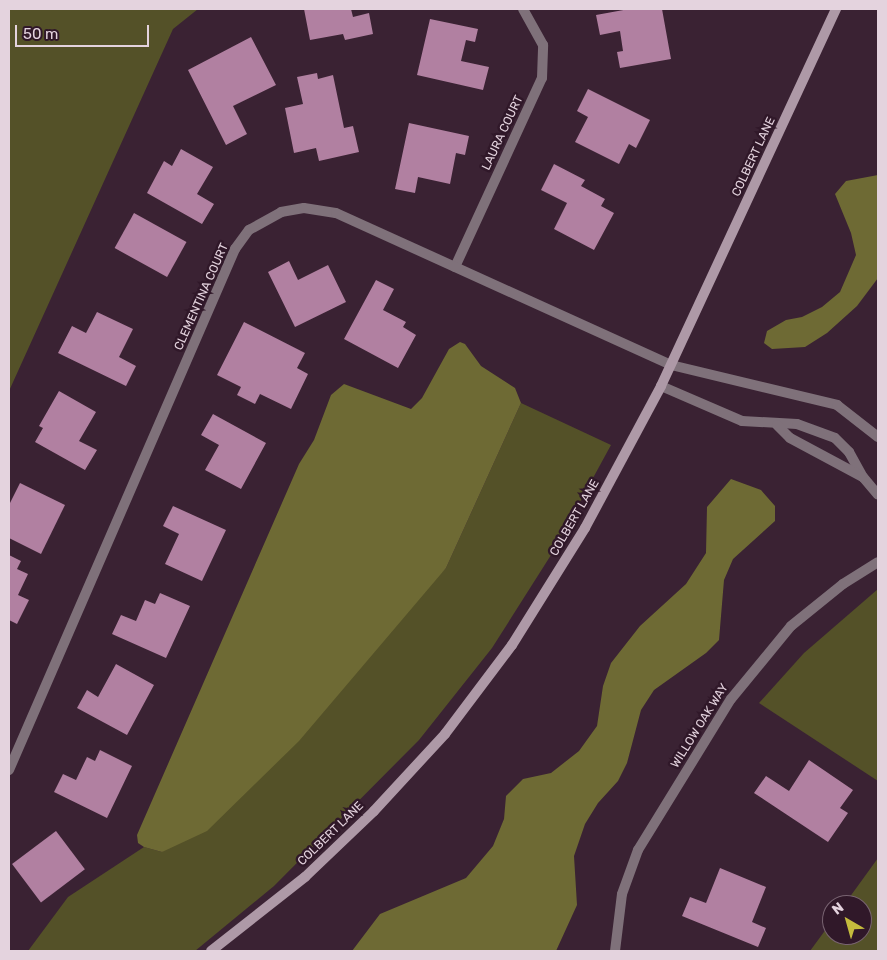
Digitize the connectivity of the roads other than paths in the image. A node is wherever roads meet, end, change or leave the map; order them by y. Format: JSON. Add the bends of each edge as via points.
{"nodes":[{"id":1,"x":523,"y":9,"type":"edge"},
{"id":2,"x":836,"y":9,"type":"edge"},
{"id":3,"x":454,"y":267,"type":"junction"},
{"id":4,"x":671,"y":366,"type":"junction"},
{"id":5,"x":661,"y":386,"type":"junction"},
{"id":6,"x":777,"y":425,"type":"junction"},
{"id":7,"x":878,"y":437,"type":"edge"},
{"id":8,"x":863,"y":477,"type":"junction"},
{"id":9,"x":878,"y":495,"type":"edge"},
{"id":10,"x":878,"y":562,"type":"edge"},
{"id":11,"x":9,"y":770,"type":"edge"},
{"id":12,"x":211,"y":951,"type":"edge"},
{"id":13,"x":615,"y":951,"type":"edge"}],
"edges":[{"from":1,"to":3,"type":"street","name":"LAURA COURT","via":[[543,45],[542,78]]},
{"from":2,"to":4,"type":"street","name":"COLBERT LANE"},
{"from":3,"to":4,"type":"street","name":"CLEMENTINA COURT"},
{"from":3,"to":11,"type":"street","name":"CLEMENTINA COURT","via":[[347,217],[324,210],[304,208],[281,212],[249,230],[230,262]]},
{"from":4,"to":5,"type":"street","name":"COLBERT LANE"},
{"from":4,"to":7,"type":"street","via":[[837,405]]},
{"from":5,"to":6,"type":"street","via":[[742,421]]},
{"from":5,"to":12,"type":"street","name":"COLBERT LANE","via":[[564,564],[465,709],[405,778],[336,848]]},
{"from":6,"to":8,"type":"street","via":[[790,438]]},
{"from":6,"to":8,"type":"street","via":[[796,424],[835,438],[849,452]]},
{"from":8,"to":9,"type":"street"},
{"from":10,"to":13,"type":"street","name":"WILLOW OAK WAY","via":[[843,584],[791,626],[731,699],[638,850],[622,894]]}]}
